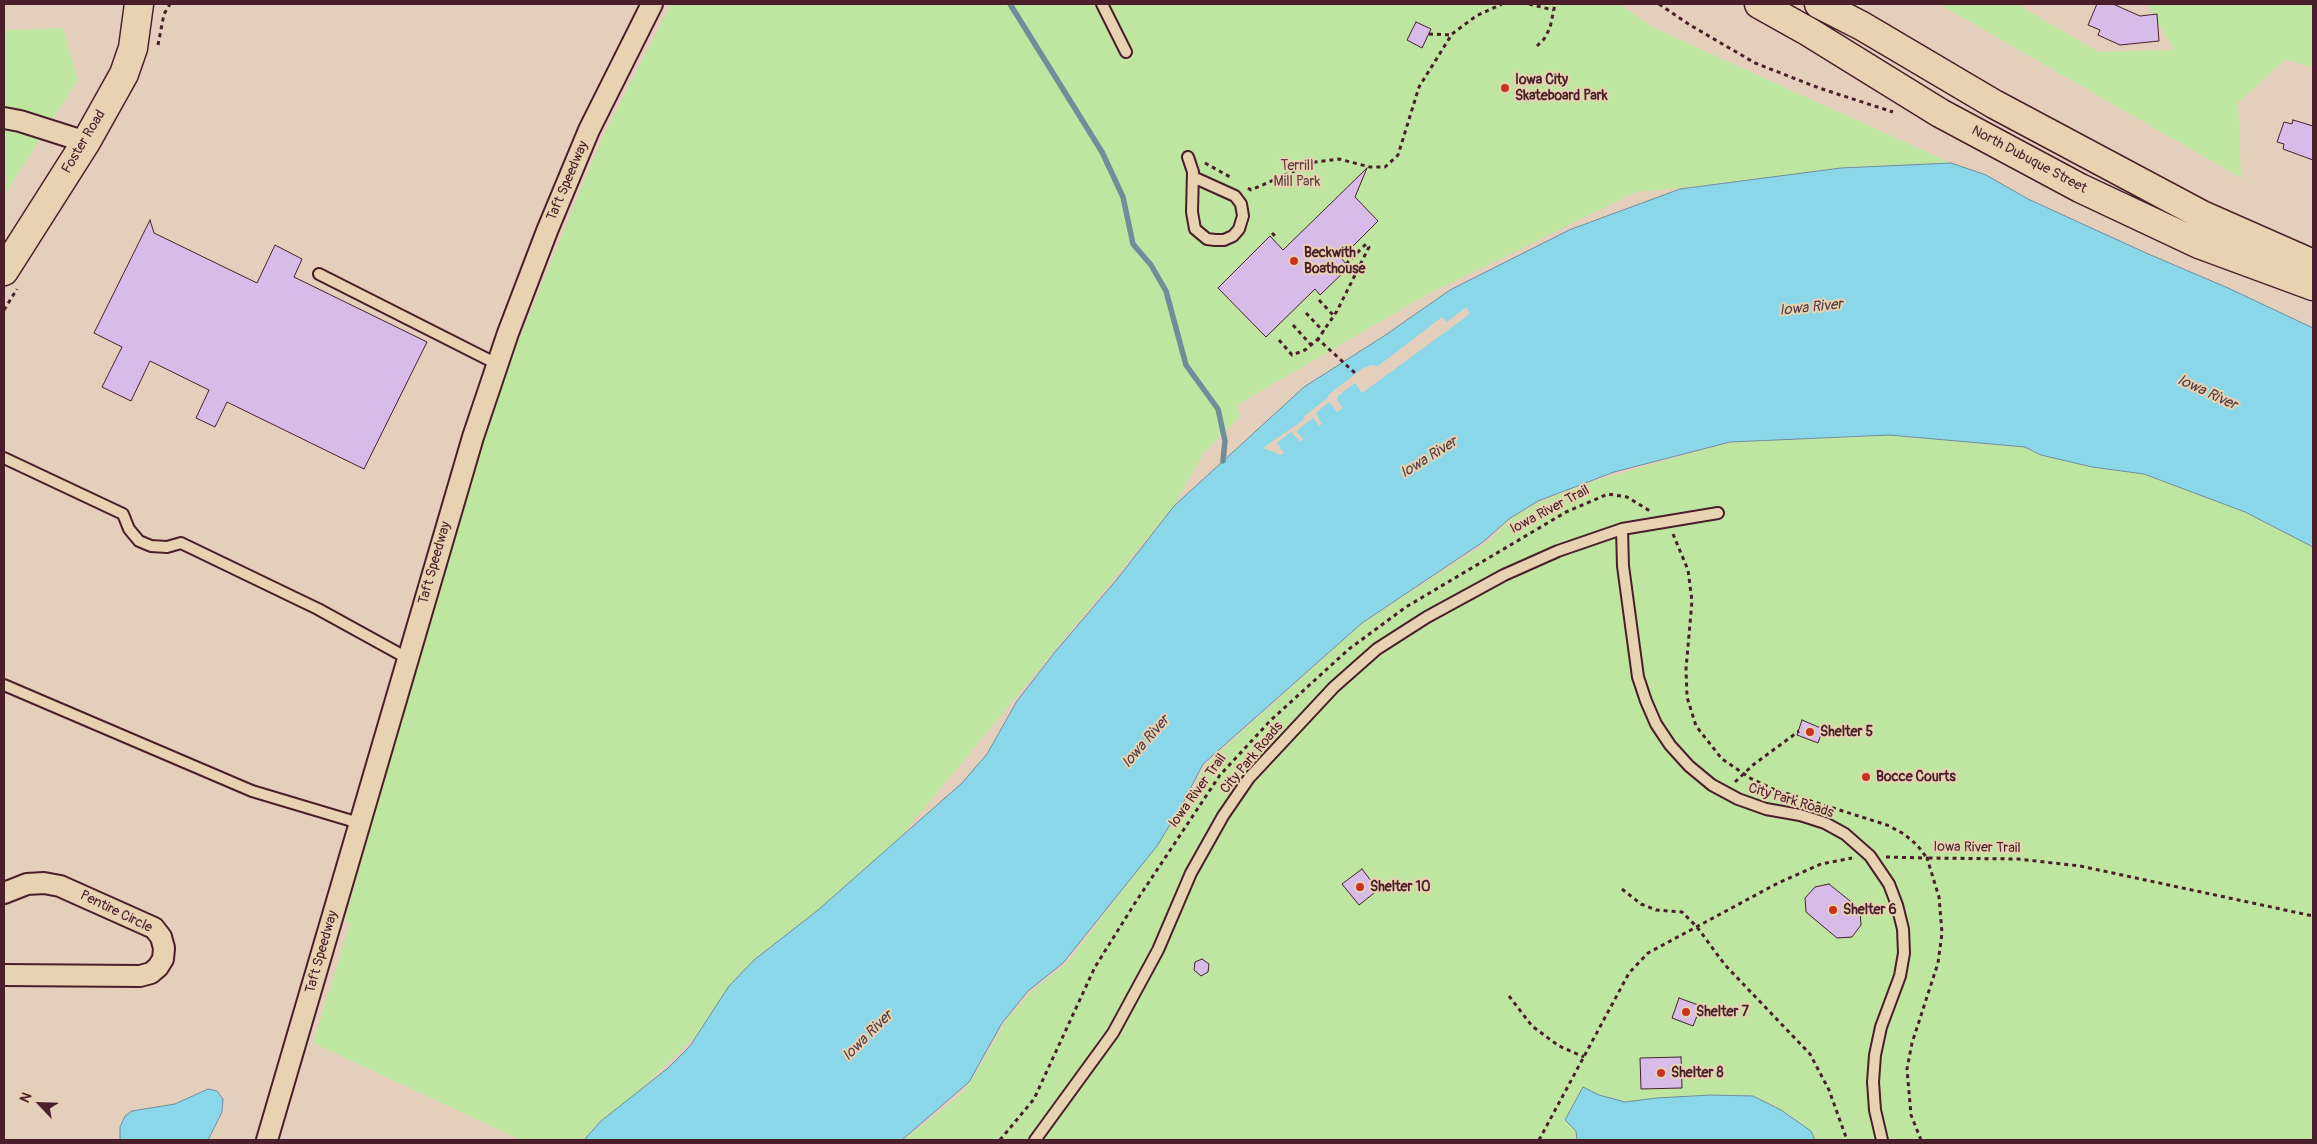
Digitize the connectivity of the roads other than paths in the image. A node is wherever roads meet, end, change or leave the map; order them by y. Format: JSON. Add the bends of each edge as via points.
{"nodes":[{"id":1,"x":140,"y":4,"type":"edge"},
{"id":2,"x":652,"y":4,"type":"edge"},
{"id":3,"x":1102,"y":4,"type":"edge"},
{"id":4,"x":1759,"y":4,"type":"edge"},
{"id":5,"x":1828,"y":6,"type":"edge"},
{"id":6,"x":1126,"y":52,"type":"dead end"},
{"id":7,"x":4,"y":118,"type":"edge"},
{"id":8,"x":86,"y":142,"type":"junction"},
{"id":9,"x":1188,"y":157,"type":"road end"},
{"id":10,"x":1193,"y":177,"type":"junction"},
{"id":11,"x":2313,"y":264,"type":"edge"},
{"id":12,"x":4,"y":270,"type":"edge"},
{"id":13,"x":320,"y":274,"type":"dead end"},
{"id":14,"x":2313,"y":286,"type":"edge"},
{"id":15,"x":497,"y":364,"type":"junction"},
{"id":16,"x":4,"y":458,"type":"edge"},
{"id":17,"x":1718,"y":513,"type":"dead end"},
{"id":18,"x":1622,"y":529,"type":"junction"},
{"id":19,"x":407,"y":658,"type":"junction"},
{"id":20,"x":4,"y":685,"type":"edge"},
{"id":21,"x":359,"y":823,"type":"junction"},
{"id":22,"x":4,"y":893,"type":"edge"},
{"id":23,"x":4,"y":975,"type":"edge"},
{"id":24,"x":267,"y":1140,"type":"edge"},
{"id":25,"x":1035,"y":1140,"type":"edge"},
{"id":26,"x":1882,"y":1140,"type":"edge"}],
"edges":[{"from":1,"to":8,"type":"main road","name":"Foster Road","via":[[133,48],[124,74]]},
{"from":2,"to":15,"type":"street","name":"Taft Speedway","via":[[589,130]]},
{"from":3,"to":6,"type":"lane"},
{"from":4,"to":14,"type":"main road","name":"North Dubuque Street","via":[[1940,113],[2064,180],[2200,244]]},
{"from":5,"to":11,"type":"main road","via":[[1994,104],[2202,215]]},
{"from":7,"to":8,"type":"street"},
{"from":8,"to":12,"type":"main road","name":"Foster Road"},
{"from":9,"to":10,"type":"lane"},
{"from":10,"to":10,"type":"lane","via":[[1195,229],[1215,240],[1233,236],[1243,216],[1241,204],[1235,196]]},
{"from":13,"to":15,"type":"lane"},
{"from":15,"to":19,"type":"street","name":"Taft Speedway","via":[[472,436]]},
{"from":16,"to":19,"type":"lane","via":[[123,514],[139,541],[151,546],[181,543],[318,609]]},
{"from":17,"to":18,"type":"lane","name":"City Park Roads"},
{"from":18,"to":25,"type":"lane","name":"City Park Roads","via":[[1558,551],[1478,588],[1377,650],[1334,686],[1249,778],[1222,816],[1191,873],[1158,950],[1113,1032]]},
{"from":18,"to":26,"type":"lane","name":"City Park Roads","via":[[1623,566],[1638,677],[1656,724],[1670,745],[1712,785],[1738,799],[1766,809],[1800,814],[1845,834],[1870,856],[1889,884],[1903,929],[1904,953],[1900,976],[1881,1027],[1875,1054],[1875,1110]]},
{"from":19,"to":21,"type":"street","name":"Taft Speedway"},
{"from":20,"to":21,"type":"lane","via":[[252,791]]},
{"from":21,"to":24,"type":"street","name":"Taft Speedway"},
{"from":22,"to":23,"type":"street","name":"Pentire Circle","via":[[26,884],[60,886],[154,928],[164,948],[158,967],[140,976]]}]}
